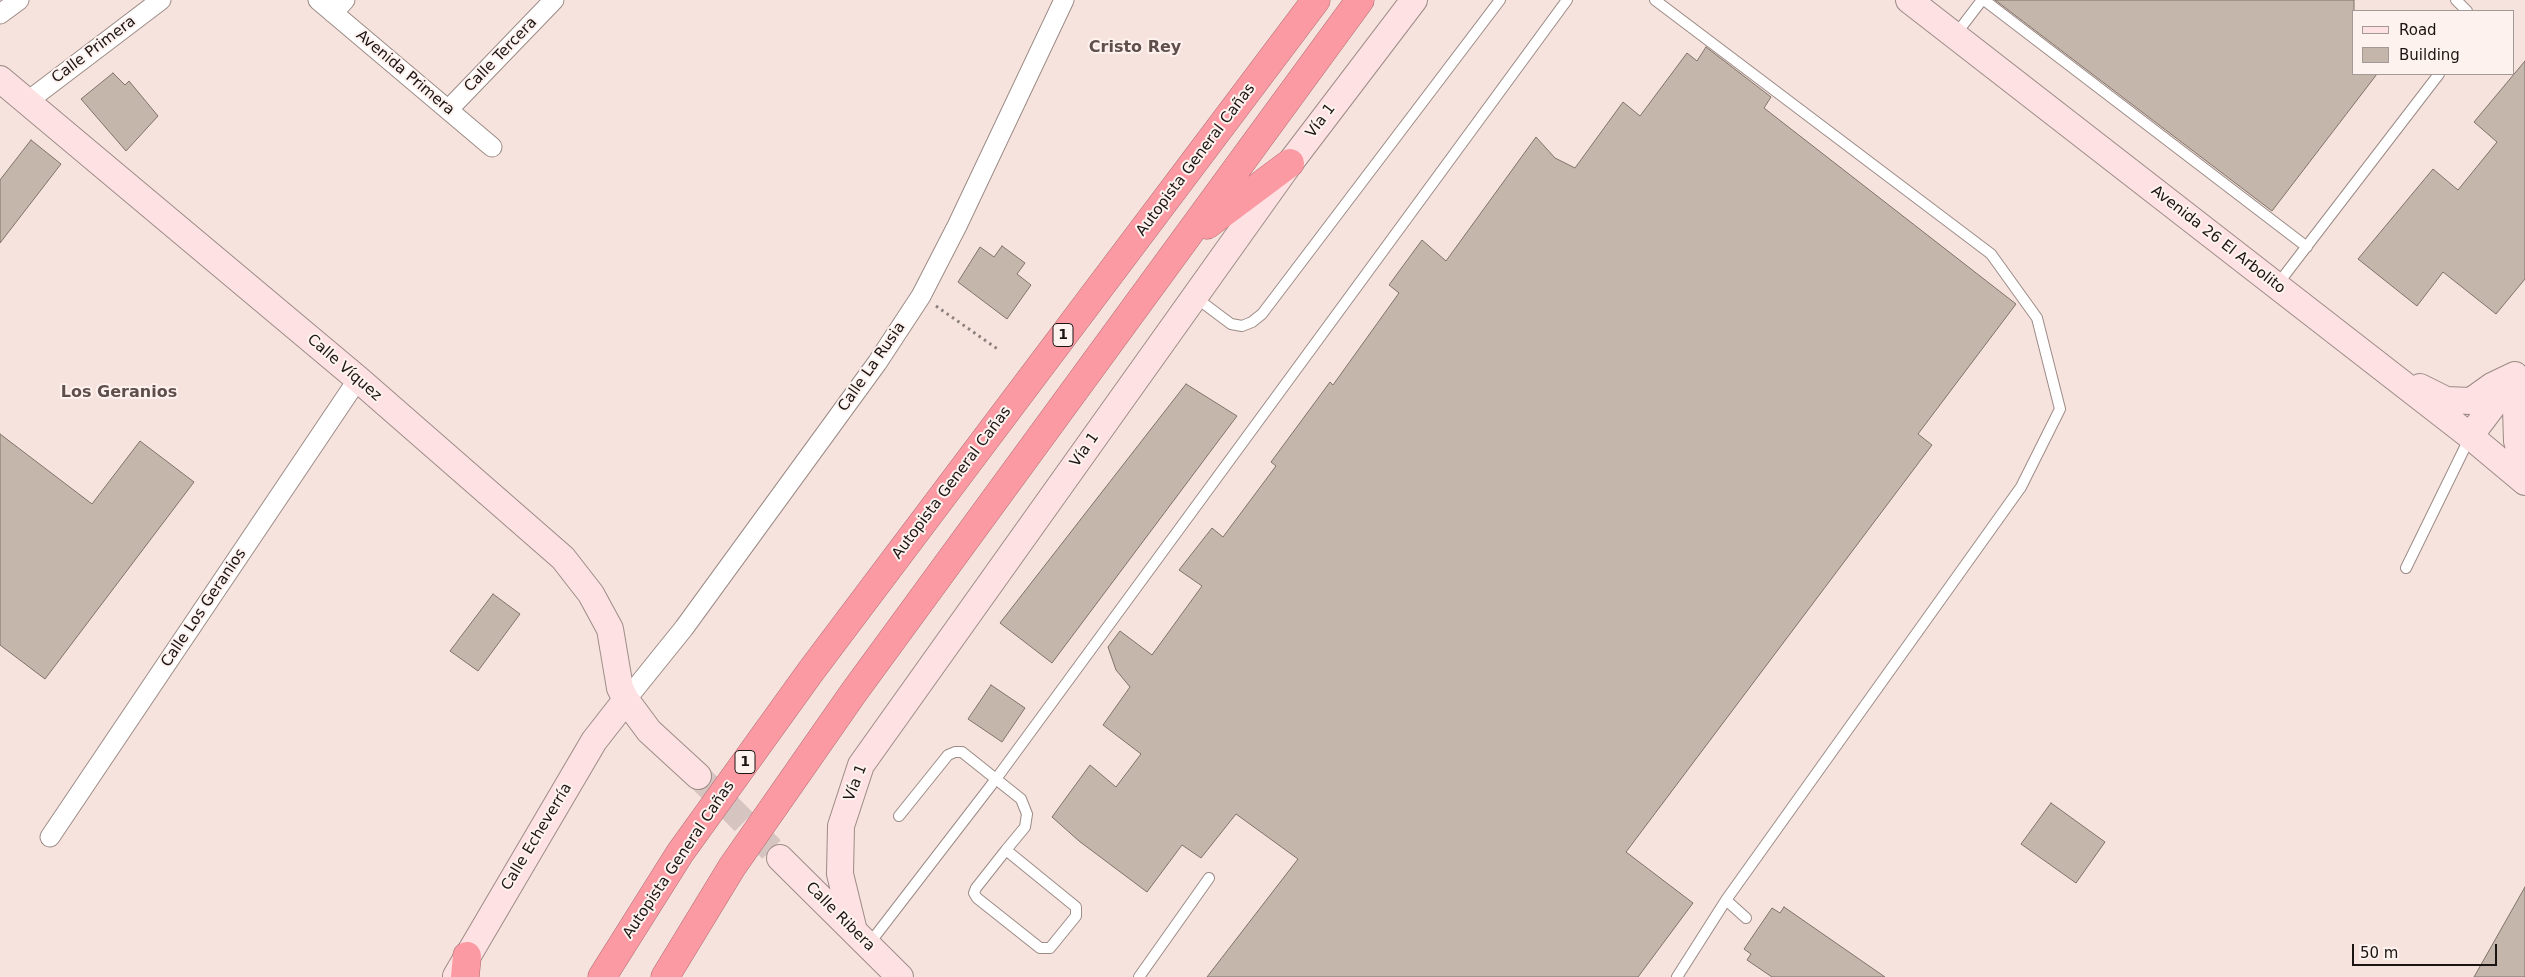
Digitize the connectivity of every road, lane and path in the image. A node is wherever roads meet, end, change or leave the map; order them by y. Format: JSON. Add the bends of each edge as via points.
{"nodes":[{"id":1,"x":20,"y":0,"type":"edge"},
{"id":2,"x":161,"y":0,"type":"edge"},
{"id":3,"x":318,"y":0,"type":"edge"},
{"id":4,"x":554,"y":0,"type":"edge"},
{"id":5,"x":1064,"y":0,"type":"edge"},
{"id":6,"x":1316,"y":0,"type":"edge"},
{"id":7,"x":1360,"y":0,"type":"edge"},
{"id":8,"x":1414,"y":0,"type":"edge"},
{"id":9,"x":1500,"y":0,"type":"edge"},
{"id":10,"x":1567,"y":0,"type":"edge"},
{"id":11,"x":1655,"y":0,"type":"edge"},
{"id":12,"x":1909,"y":0,"type":"edge"},
{"id":13,"x":1983,"y":0,"type":"edge"},
{"id":14,"x":2456,"y":0,"type":"edge"},
{"id":15,"x":339,"y":6,"type":"edge"},
{"id":16,"x":2466,"y":10,"type":"edge"},
{"id":17,"x":0,"y":14,"type":"edge"},
{"id":18,"x":1956,"y":34,"type":"junction"},
{"id":19,"x":2438,"y":75,"type":"edge"},
{"id":20,"x":0,"y":79,"type":"edge"},
{"id":21,"x":28,"y":101,"type":"junction"},
{"id":22,"x":448,"y":110,"type":"junction"},
{"id":23,"x":492,"y":146,"type":"dead end"},
{"id":24,"x":1290,"y":163,"type":"junction"},
{"id":25,"x":1184,"y":242,"type":"junction"},
{"id":26,"x":2307,"y":247,"type":"junction"},
{"id":27,"x":2276,"y":286,"type":"junction"},
{"id":28,"x":921,"y":296,"type":"junction"},
{"id":29,"x":1195,"y":297,"type":"junction"},
{"id":30,"x":2297,"y":303,"type":"junction"},
{"id":31,"x":999,"y":350,"type":"dead end"},
{"id":32,"x":2520,"y":370,"type":"edge"},
{"id":33,"x":358,"y":379,"type":"junction"},
{"id":34,"x":2470,"y":436,"type":"junction"},
{"id":35,"x":2525,"y":471,"type":"edge"},
{"id":36,"x":2525,"y":482,"type":"edge"},
{"id":37,"x":2406,"y":568,"type":"dead end"},
{"id":38,"x":626,"y":700,"type":"junction"},
{"id":39,"x":698,"y":776,"type":"tunnel mouth"},
{"id":40,"x":996,"y":778,"type":"junction"},
{"id":41,"x":900,"y":816,"type":"dead end"},
{"id":42,"x":50,"y":837,"type":"dead end"},
{"id":43,"x":1006,"y":850,"type":"junction"},
{"id":44,"x":780,"y":858,"type":"tunnel mouth"},
{"id":45,"x":1209,"y":878,"type":"dead end"},
{"id":46,"x":1726,"y":900,"type":"junction"},
{"id":47,"x":1746,"y":918,"type":"dead end"},
{"id":48,"x":861,"y":938,"type":"junction"},
{"id":49,"x":463,"y":970,"type":"edge"},
{"id":50,"x":602,"y":977,"type":"edge"},
{"id":51,"x":665,"y":977,"type":"edge"},
{"id":52,"x":900,"y":977,"type":"edge"},
{"id":53,"x":1139,"y":977,"type":"edge"},
{"id":54,"x":1677,"y":977,"type":"edge"}],
"edges":[{"from":1,"to":17,"type":"street"},
{"from":2,"to":21,"type":"street","name":"Calle Primera"},
{"from":3,"to":15,"type":"street","name":"Avenida Primera"},
{"from":4,"to":22,"type":"street","name":"Calle Tercera"},
{"from":5,"to":28,"type":"street","name":"Calle La Rusia"},
{"from":6,"to":50,"type":"highway","name":"Autopista General Cañas","number":"1","via":[[811,671],[680,852]]},
{"from":7,"to":25,"type":"highway"},
{"from":8,"to":24,"type":"street","name":"Vía 1"},
{"from":9,"to":29,"type":"lane","via":[[1262,314],[1242,326],[1231,324]]},
{"from":10,"to":40,"type":"lane"},
{"from":11,"to":46,"type":"lane","via":[[1991,254],[2037,318],[2060,410],[2021,487]]},
{"from":12,"to":18,"type":"street","name":"Avenida 26 El Arbolito"},
{"from":13,"to":18,"type":"lane"},
{"from":13,"to":26,"type":"lane"},
{"from":14,"to":16,"type":"lane"},
{"from":15,"to":22,"type":"street","name":"Avenida Primera"},
{"from":18,"to":27,"type":"street","name":"Avenida 26 El Arbolito"},
{"from":19,"to":26,"type":"lane"},
{"from":20,"to":21,"type":"street","name":"Calle Víquez"},
{"from":21,"to":33,"type":"street","name":"Calle Víquez"},
{"from":22,"to":23,"type":"street","name":"Avenida Primera"},
{"from":24,"to":25,"type":"highway"},
{"from":24,"to":29,"type":"street","name":"Vía 1"},
{"from":25,"to":51,"type":"highway","via":[[849,700],[732,867]]},
{"from":26,"to":27,"type":"lane"},
{"from":27,"to":30,"type":"street","name":"Avenida 26 El Arbolito"},
{"from":28,"to":31,"type":"path"},
{"from":28,"to":38,"type":"street","name":"Calle La Rusia","via":[[877,363],[684,628]]},
{"from":29,"to":48,"type":"street","name":"Vía 1","via":[[861,765],[841,826],[840,874]]},
{"from":30,"to":32,"type":"street","via":[[2336,321],[2424,390],[2446,400],[2471,401]]},
{"from":30,"to":34,"type":"street","name":"Avenida 26 El Arbolito"},
{"from":32,"to":34,"type":"street"},
{"from":32,"to":35,"type":"street","via":[[2517,441]]},
{"from":33,"to":38,"type":"street","name":"Calle Víquez","via":[[563,558],[591,594],[610,629],[620,688]]},
{"from":33,"to":42,"type":"street","name":"Calle Los Geranios"},
{"from":34,"to":36,"type":"street","name":"Avenida 26 El Arbolito"},
{"from":34,"to":37,"type":"lane"},
{"from":38,"to":39,"type":"street","via":[[649,731]]},
{"from":38,"to":49,"type":"street","name":"Calle Echeverría","via":[[594,741]]},
{"from":40,"to":41,"type":"lane","via":[[962,752],[955,752],[948,755]]},
{"from":40,"to":43,"type":"lane","via":[[1021,799],[1027,814],[1025,827]]},
{"from":40,"to":48,"type":"lane"},
{"from":43,"to":43,"type":"lane","via":[[974,893],[1040,948],[1050,948],[1076,916],[1076,907]]},
{"from":44,"to":48,"type":"street","name":"Calle Ribera"},
{"from":45,"to":53,"type":"lane"},
{"from":46,"to":47,"type":"lane"},
{"from":46,"to":54,"type":"lane"},
{"from":48,"to":52,"type":"street","name":"Calle Ribera"}]}
